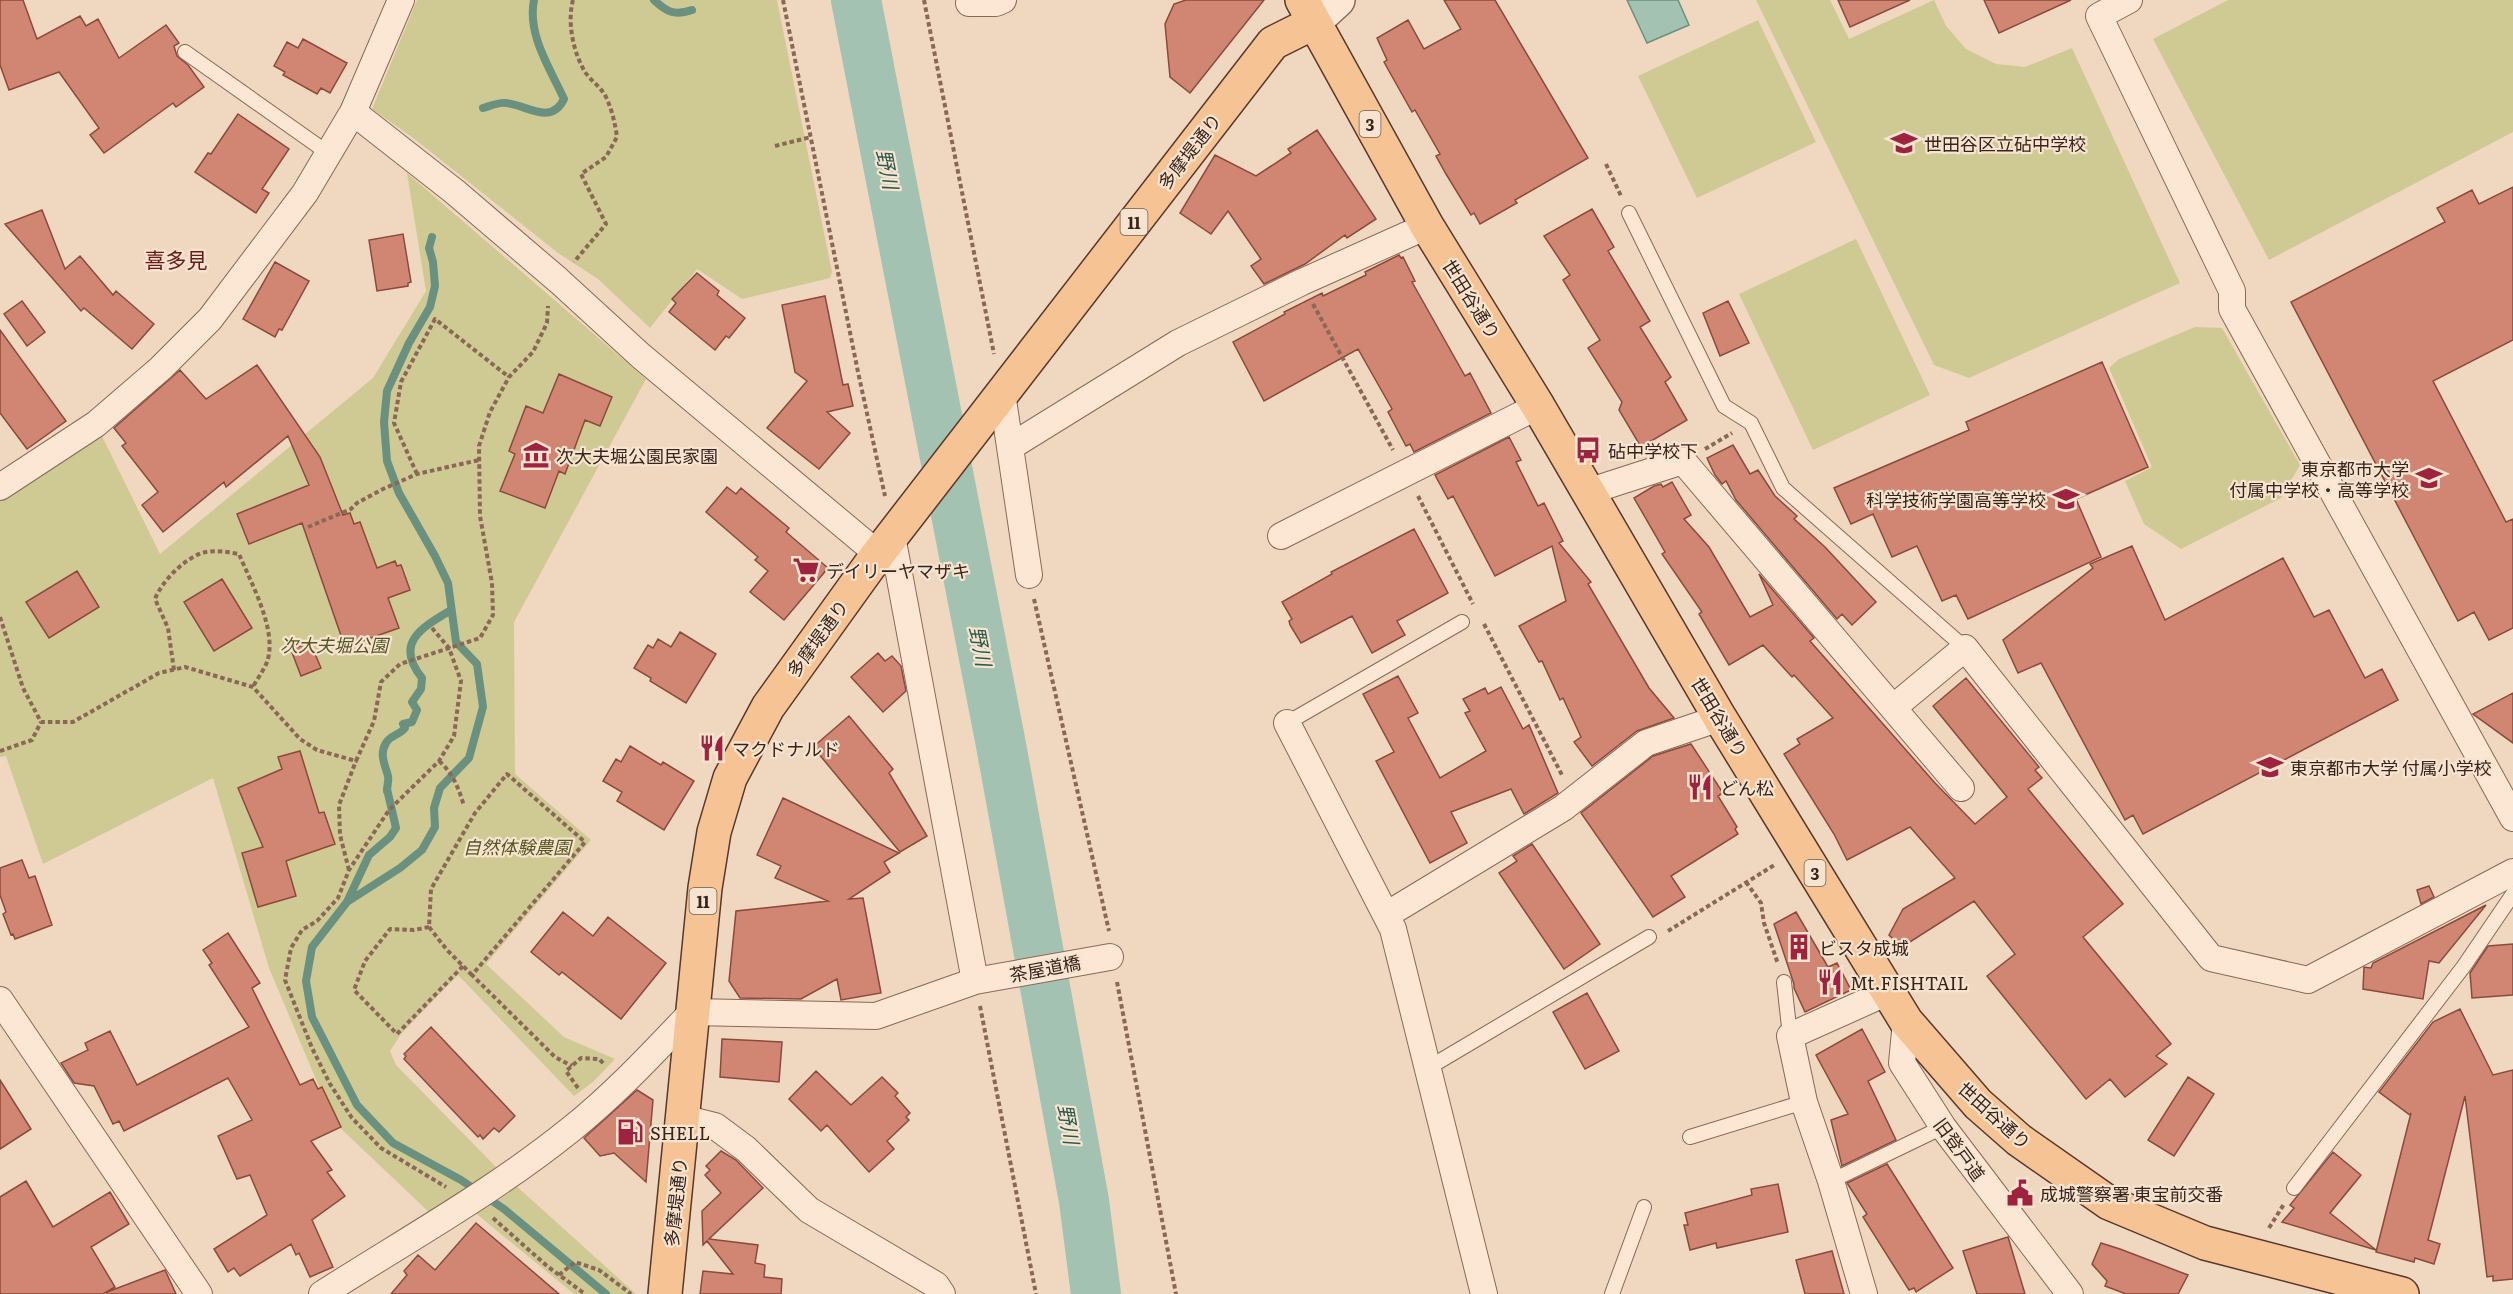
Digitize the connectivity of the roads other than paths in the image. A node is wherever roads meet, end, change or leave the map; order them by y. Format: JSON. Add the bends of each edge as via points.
{"nodes":[{"id":1,"x":401,"y":0,"type":"edge"},
{"id":2,"x":1003,"y":0,"type":"edge"},
{"id":3,"x":1338,"y":0,"type":"edge"},
{"id":4,"x":2129,"y":0,"type":"edge"},
{"id":5,"x":969,"y":3,"type":"dead end"},
{"id":6,"x":1307,"y":12,"type":"edge"},
{"id":7,"x":185,"y":52,"type":"dead end"},
{"id":8,"x":353,"y":112,"type":"junction"},
{"id":9,"x":328,"y":153,"type":"junction"},
{"id":10,"x":1629,"y":213,"type":"road end"},
{"id":11,"x":1427,"y":226,"type":"junction"},
{"id":12,"x":998,"y":398,"type":"junction"},
{"id":13,"x":1538,"y":406,"type":"junction"},
{"id":14,"x":1010,"y":447,"type":"junction"},
{"id":15,"x":0,"y":487,"type":"edge"},
{"id":16,"x":1587,"y":492,"type":"junction"},
{"id":17,"x":892,"y":536,"type":"junction"},
{"id":18,"x":1281,"y":536,"type":"dead end"},
{"id":19,"x":1029,"y":574,"type":"dead end"},
{"id":20,"x":1462,"y":622,"type":"dead end"},
{"id":21,"x":1965,"y":648,"type":"junction"},
{"id":22,"x":1894,"y":707,"type":"junction"},
{"id":23,"x":1719,"y":717,"type":"junction"},
{"id":24,"x":1287,"y":723,"type":"joint"},
{"id":25,"x":1961,"y":788,"type":"dead end"},
{"id":26,"x":2513,"y":818,"type":"edge"},
{"id":27,"x":2513,"y":872,"type":"edge"},
{"id":28,"x":2513,"y":894,"type":"edge"},
{"id":29,"x":1388,"y":914,"type":"junction"},
{"id":30,"x":1649,"y":937,"type":"road end"},
{"id":31,"x":1105,"y":958,"type":"dead end"},
{"id":32,"x":982,"y":980,"type":"junction"},
{"id":33,"x":1784,"y":982,"type":"road end"},
{"id":34,"x":1888,"y":992,"type":"junction"},
{"id":35,"x":0,"y":1000,"type":"edge"},
{"id":36,"x":692,"y":1012,"type":"junction"},
{"id":37,"x":1905,"y":1022,"type":"junction"},
{"id":38,"x":1790,"y":1036,"type":"junction"},
{"id":39,"x":1428,"y":1068,"type":"junction"},
{"id":40,"x":1804,"y":1102,"type":"junction"},
{"id":41,"x":683,"y":1118,"type":"junction"},
{"id":42,"x":1943,"y":1127,"type":"junction"},
{"id":43,"x":1690,"y":1137,"type":"dead end"},
{"id":44,"x":1831,"y":1181,"type":"junction"},
{"id":45,"x":2294,"y":1188,"type":"road end"},
{"id":46,"x":1644,"y":1207,"type":"dead end"},
{"id":47,"x":199,"y":1294,"type":"edge"},
{"id":48,"x":322,"y":1294,"type":"edge"},
{"id":49,"x":665,"y":1294,"type":"edge"},
{"id":50,"x":942,"y":1294,"type":"edge"},
{"id":51,"x":1484,"y":1294,"type":"edge"},
{"id":52,"x":1612,"y":1294,"type":"edge"},
{"id":53,"x":1864,"y":1294,"type":"edge"},
{"id":54,"x":2070,"y":1294,"type":"edge"},
{"id":55,"x":2402,"y":1294,"type":"edge"}],
"edges":[{"from":1,"to":8,"type":"street"},
{"from":2,"to":5,"type":"street"},
{"from":3,"to":6,"type":"street"},
{"from":4,"to":26,"type":"street","via":[[2099,16],[2232,291],[2232,309]]},
{"from":6,"to":11,"type":"main road","name":"世田谷通り","number":"3"},
{"from":6,"to":12,"type":"main road","name":"多摩堤通り","number":"11","via":[[1273,43]]},
{"from":7,"to":9,"type":"lane"},
{"from":8,"to":9,"type":"street"},
{"from":8,"to":17,"type":"street","via":[[558,280],[641,356]]},
{"from":9,"to":15,"type":"street","via":[[305,193],[210,319],[96,424]]},
{"from":10,"to":21,"type":"lane","via":[[1724,406],[1751,423],[1783,488]]},
{"from":11,"to":13,"type":"main road","name":"世田谷通り","number":"3"},
{"from":11,"to":14,"type":"street","via":[[1178,343]]},
{"from":12,"to":14,"type":"street"},
{"from":12,"to":17,"type":"main road","name":"多摩堤通り","number":"11"},
{"from":13,"to":16,"type":"main road","name":"世田谷通り","number":"3"},
{"from":13,"to":18,"type":"street"},
{"from":14,"to":19,"type":"street"},
{"from":16,"to":22,"type":"street","via":[[1683,461]]},
{"from":16,"to":23,"type":"main road","name":"世田谷通り","number":"3"},
{"from":17,"to":32,"type":"street"},
{"from":17,"to":36,"type":"main road","name":"多摩堤通り","number":"11","via":[[768,707],[730,778],[708,866]]},
{"from":20,"to":24,"type":"lane"},
{"from":21,"to":22,"type":"street"},
{"from":21,"to":27,"type":"street","via":[[2211,958],[2308,980]]},
{"from":22,"to":25,"type":"street"},
{"from":23,"to":29,"type":"street","via":[[1646,743],[1574,799]]},
{"from":23,"to":34,"type":"main road","name":"世田谷通り","number":"3"},
{"from":24,"to":29,"type":"street"},
{"from":28,"to":45,"type":"lane","via":[[2464,966]]},
{"from":29,"to":39,"type":"street"},
{"from":30,"to":39,"type":"lane"},
{"from":31,"to":32,"type":"street","name":"茶屋道橋"},
{"from":32,"to":36,"type":"street","name":"茶屋道橋","via":[[876,1016]]},
{"from":33,"to":38,"type":"lane"},
{"from":34,"to":37,"type":"main road","name":"世田谷通り","number":"3"},
{"from":34,"to":38,"type":"street"},
{"from":35,"to":47,"type":"street"},
{"from":36,"to":41,"type":"main road","name":"多摩堤通り","number":"11"},
{"from":36,"to":48,"type":"street","via":[[569,1131]]},
{"from":37,"to":42,"type":"street","name":"旧登戸道","via":[[1902,1063]]},
{"from":37,"to":55,"type":"main road","name":"世田谷通り","number":"3","via":[[1978,1104],[2019,1140],[2109,1203],[2205,1243]]},
{"from":38,"to":40,"type":"street"},
{"from":39,"to":51,"type":"street"},
{"from":40,"to":43,"type":"lane"},
{"from":40,"to":44,"type":"street"},
{"from":41,"to":49,"type":"main road","name":"多摩堤通り","number":"11"},
{"from":41,"to":50,"type":"street","via":[[715,1126],[746,1149],[809,1210],[936,1285]]},
{"from":42,"to":44,"type":"lane"},
{"from":42,"to":54,"type":"street","name":"旧登戸道"},
{"from":44,"to":53,"type":"street"},
{"from":46,"to":52,"type":"lane"}]}
